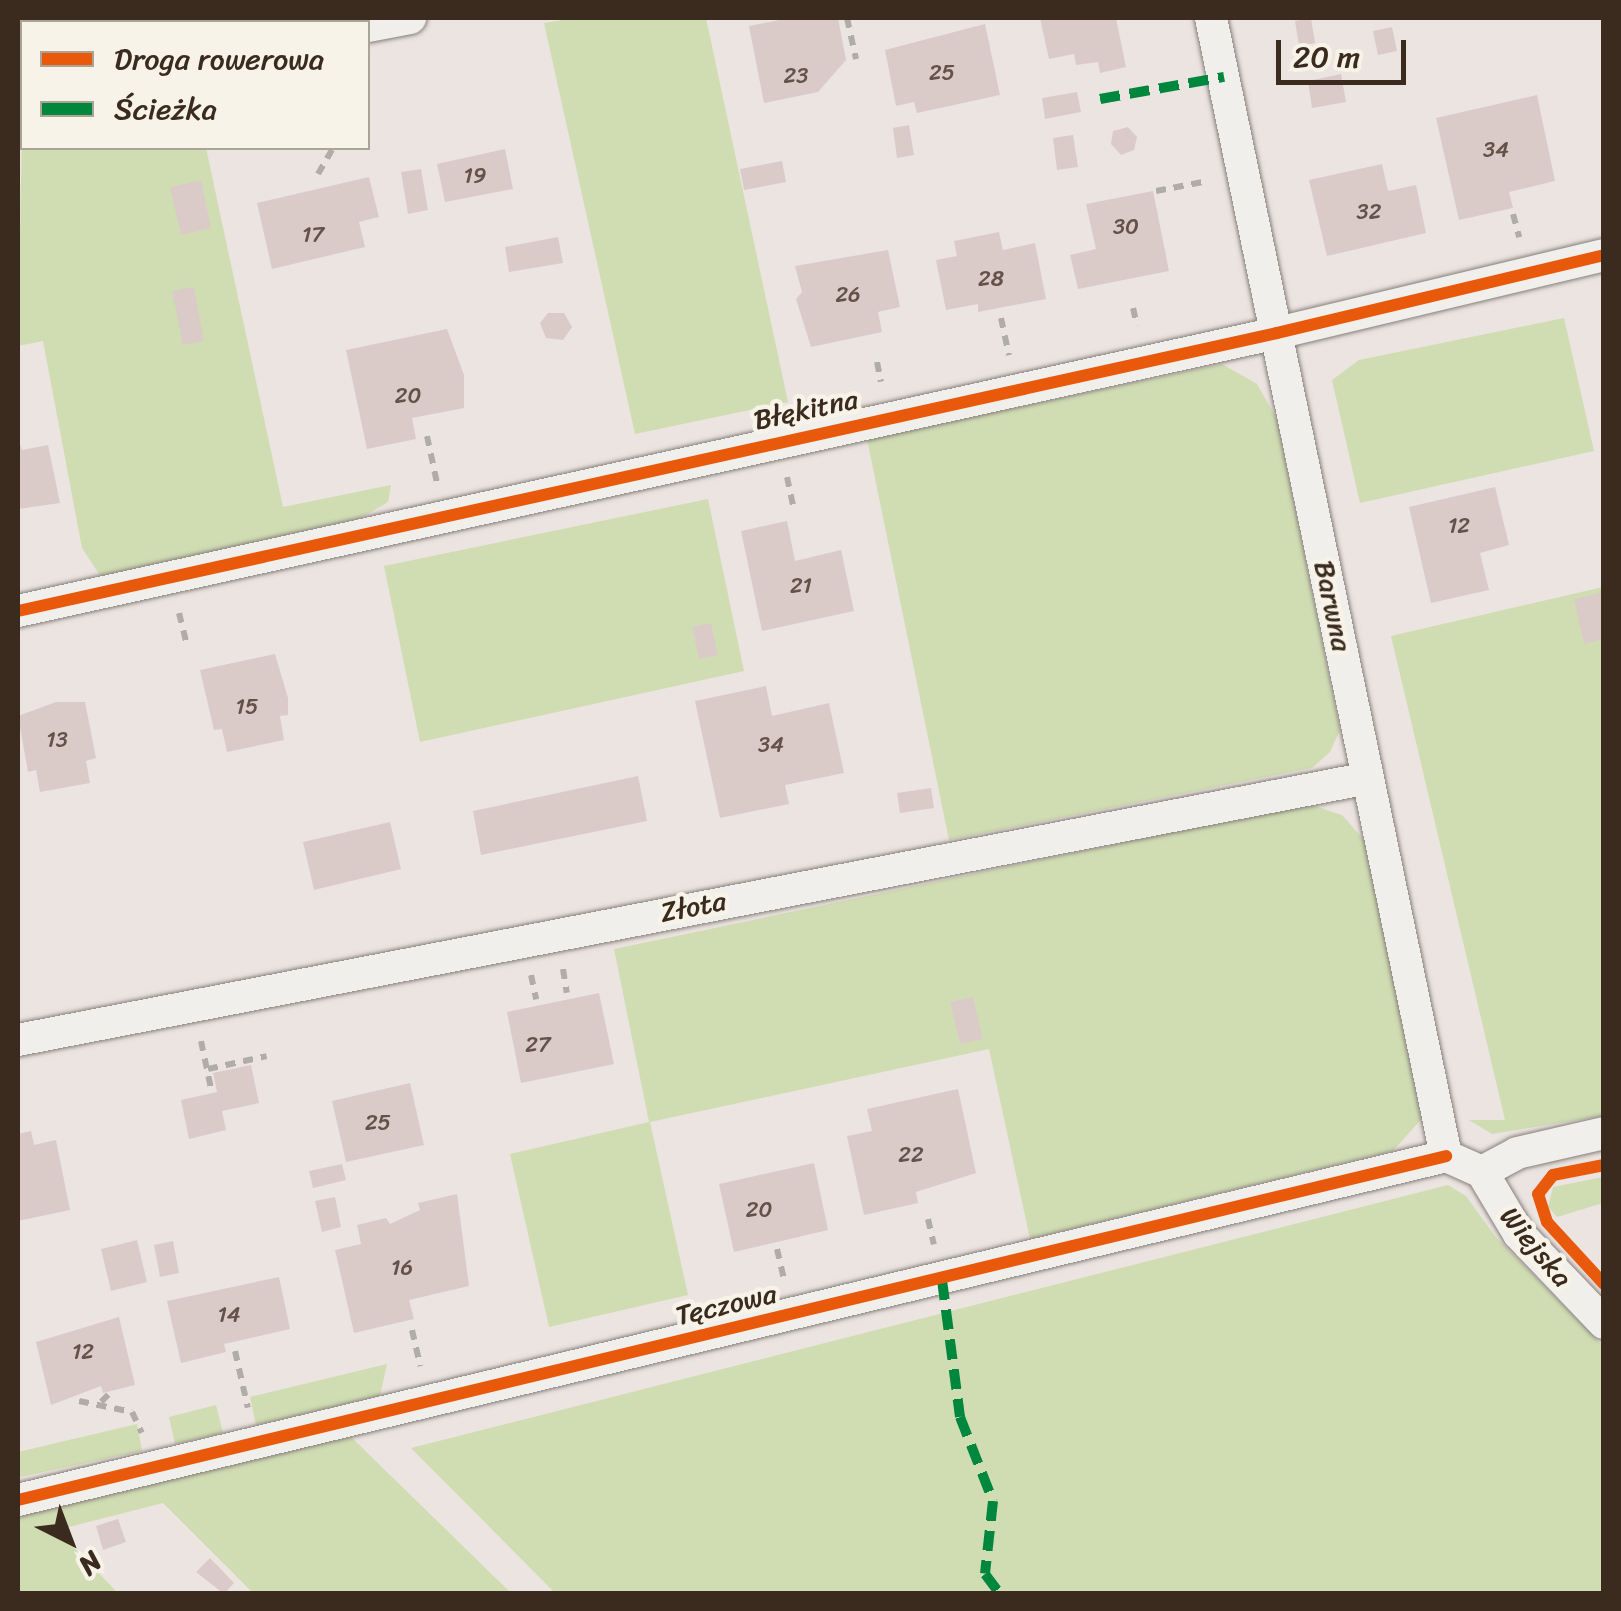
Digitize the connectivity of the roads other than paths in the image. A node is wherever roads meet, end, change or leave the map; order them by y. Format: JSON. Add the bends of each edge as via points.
{"nodes":[{"id":1,"x":410,"y":18,"type":"edge"},
{"id":2,"x":1211,"y":18,"type":"edge"},
{"id":3,"x":370,"y":26,"type":"edge"},
{"id":4,"x":1604,"y":254,"type":"edge"},
{"id":5,"x":1277,"y":333,"type":"junction"},
{"id":6,"x":18,"y":611,"type":"edge"},
{"id":7,"x":1368,"y":778,"type":"junction"},
{"id":8,"x":18,"y":1040,"type":"edge"},
{"id":9,"x":1604,"y":1133,"type":"edge"},
{"id":10,"x":1446,"y":1156,"type":"junction"},
{"id":11,"x":1482,"y":1172,"type":"junction"},
{"id":12,"x":1604,"y":1322,"type":"edge"},
{"id":13,"x":18,"y":1500,"type":"edge"}],
"edges":[{"from":1,"to":3,"type":"street"},
{"from":2,"to":5,"type":"street","name":"Barwna"},
{"from":4,"to":5,"type":"street","name":"Błękitna"},
{"from":5,"to":6,"type":"street","name":"Błękitna"},
{"from":5,"to":7,"type":"street","name":"Barwna"},
{"from":7,"to":8,"type":"street","name":"Złota"},
{"from":7,"to":10,"type":"street","name":"Barwna"},
{"from":9,"to":11,"type":"street","via":[[1517,1153]]},
{"from":10,"to":11,"type":"street"},
{"from":10,"to":13,"type":"street","name":"Tęczowa"},
{"from":11,"to":12,"type":"street","name":"Wiejska","via":[[1519,1234]]}]}
